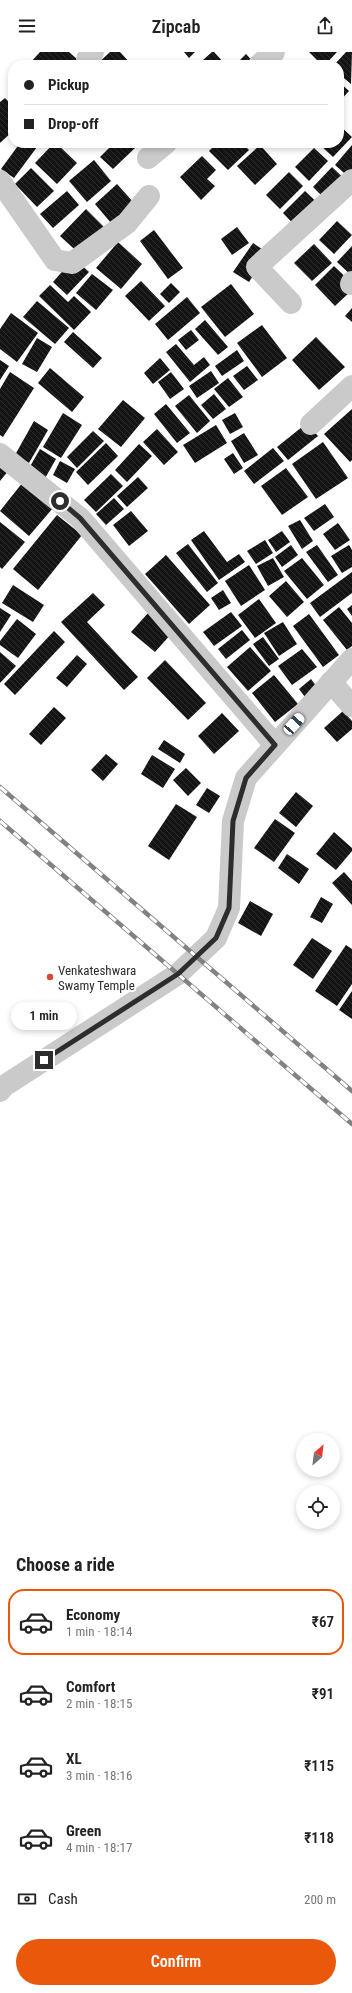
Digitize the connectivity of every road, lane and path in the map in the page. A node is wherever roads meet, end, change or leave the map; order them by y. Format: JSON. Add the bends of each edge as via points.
{"nodes":[{"id":1,"x":274,"y":52,"type":"edge"},
{"id":2,"x":265,"y":60,"type":"edge"},
{"id":3,"x":160,"y":148,"type":"edge"},
{"id":4,"x":148,"y":158,"type":"dead end"},
{"id":5,"x":352,"y":180,"type":"edge"},
{"id":6,"x":0,"y":181,"type":"edge"},
{"id":7,"x":149,"y":196,"type":"dead end"},
{"id":8,"x":291,"y":303,"type":"dead end"},
{"id":9,"x":352,"y":386,"type":"edge"},
{"id":10,"x":310,"y":424,"type":"dead end"},
{"id":11,"x":0,"y":454,"type":"edge"},
{"id":12,"x":352,"y":659,"type":"edge"},
{"id":13,"x":331,"y":682,"type":"junction"},
{"id":14,"x":352,"y":706,"type":"edge"},
{"id":15,"x":275,"y":745,"type":"junction"},
{"id":16,"x":0,"y":1091,"type":"edge"}],
"edges":[{"from":1,"to":2,"type":"street"},
{"from":3,"to":4,"type":"street"},
{"from":5,"to":8,"type":"street","via":[[257,267]]},
{"from":6,"to":7,"type":"street","via":[[55,260],[72,263],[127,223]]},
{"from":9,"to":10,"type":"street"},
{"from":11,"to":15,"type":"street","via":[[80,518]]},
{"from":12,"to":13,"type":"street"},
{"from":13,"to":14,"type":"street"},
{"from":13,"to":15,"type":"street"},
{"from":15,"to":16,"type":"street","via":[[246,778],[233,821],[229,908],[216,938],[178,974]]}]}
